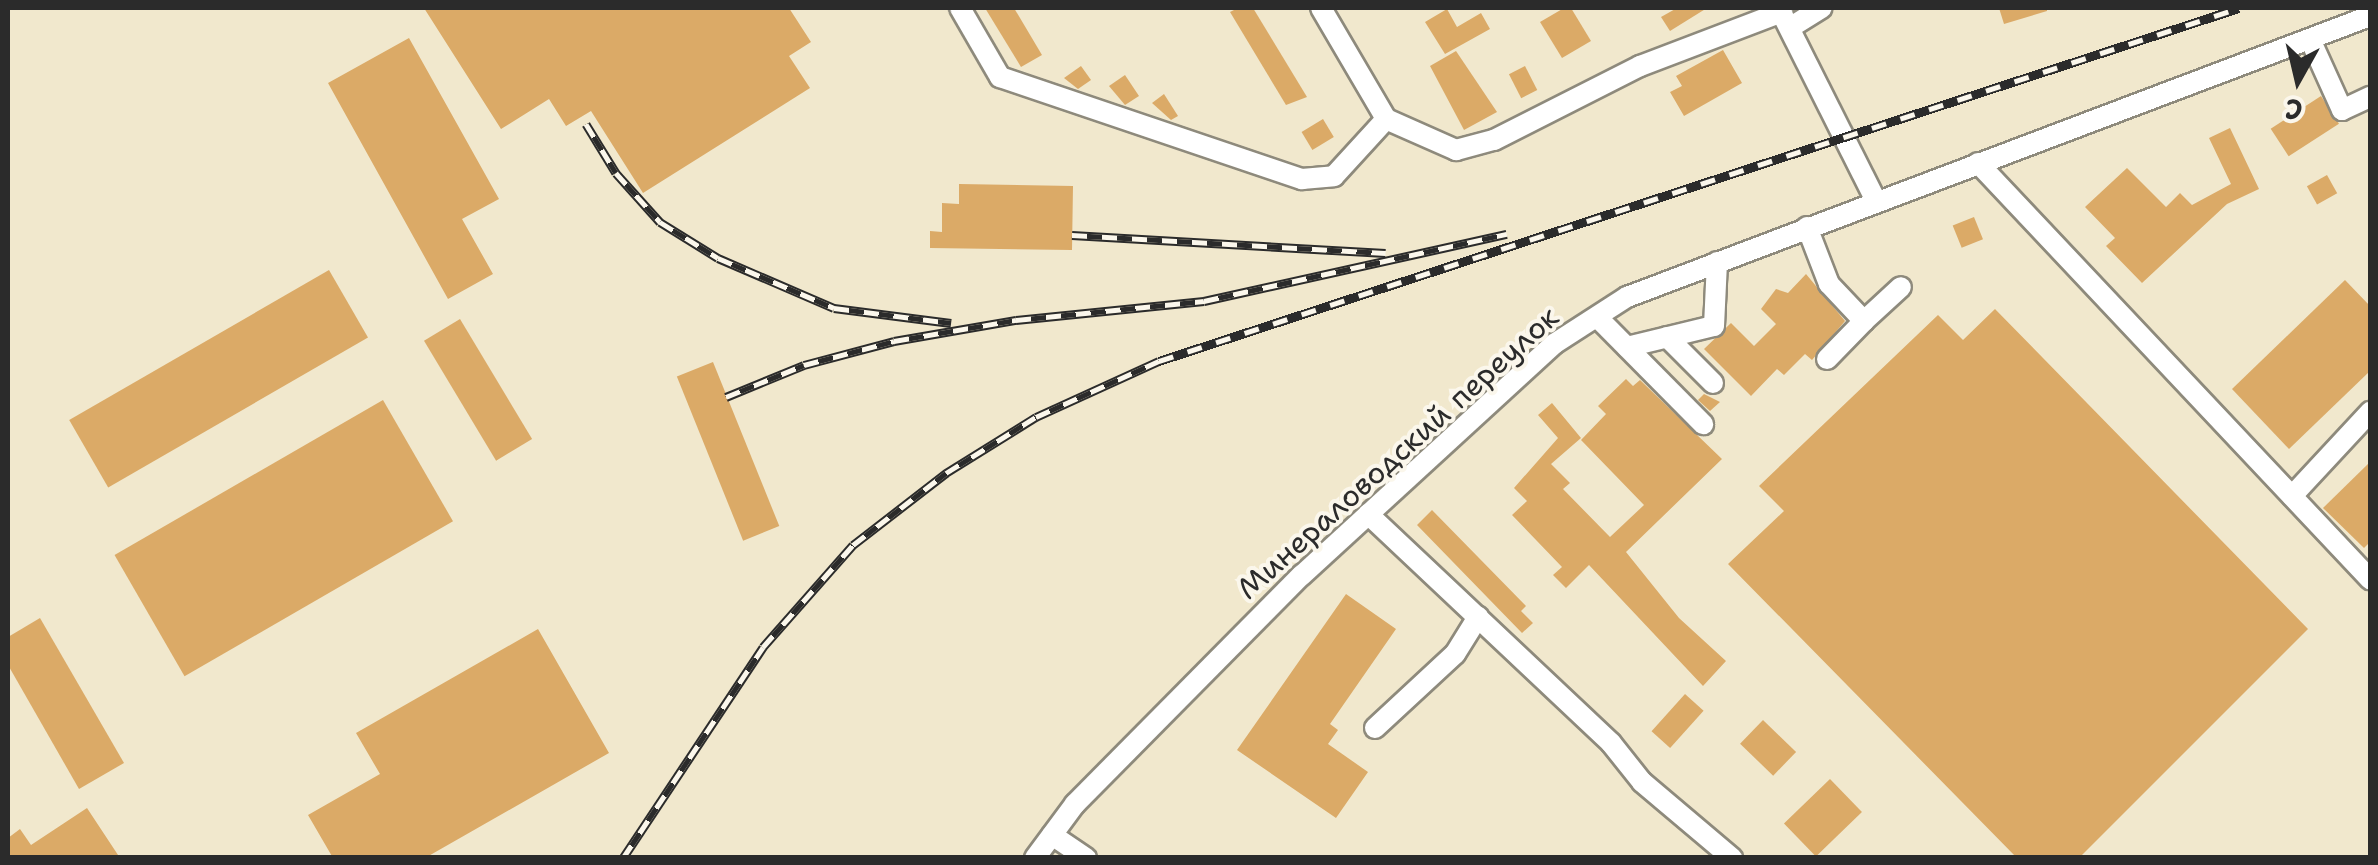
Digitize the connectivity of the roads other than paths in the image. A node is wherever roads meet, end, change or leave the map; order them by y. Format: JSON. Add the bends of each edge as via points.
{"nodes":[{"id":1,"x":960,"y":8,"type":"edge"},
{"id":2,"x":1321,"y":8,"type":"edge"},
{"id":3,"x":1822,"y":8,"type":"edge"},
{"id":4,"x":1784,"y":16,"type":"edge"},
{"id":5,"x":2370,"y":16,"type":"edge"},
{"id":6,"x":2310,"y":39,"type":"junction"},
{"id":7,"x":2370,"y":97,"type":"edge"},
{"id":8,"x":1386,"y":119,"type":"junction"},
{"id":9,"x":1978,"y":163,"type":"junction"},
{"id":10,"x":1876,"y":200,"type":"junction"},
{"id":11,"x":1807,"y":228,"type":"junction"},
{"id":12,"x":1717,"y":262,"type":"junction"},
{"id":13,"x":1902,"y":287,"type":"dead end"},
{"id":14,"x":1598,"y":317,"type":"junction"},
{"id":15,"x":1864,"y":322,"type":"junction"},
{"id":16,"x":1667,"y":337,"type":"junction"},
{"id":17,"x":1627,"y":347,"type":"junction"},
{"id":18,"x":1828,"y":358,"type":"dead end"},
{"id":19,"x":1713,"y":383,"type":"dead end"},
{"id":20,"x":2370,"y":412,"type":"edge"},
{"id":21,"x":1703,"y":424,"type":"dead end"},
{"id":22,"x":2292,"y":496,"type":"junction"},
{"id":23,"x":1368,"y":514,"type":"junction"},
{"id":24,"x":2370,"y":580,"type":"edge"},
{"id":25,"x":1478,"y":618,"type":"junction"},
{"id":26,"x":1375,"y":728,"type":"dead end"},
{"id":27,"x":1052,"y":834,"type":"junction"},
{"id":28,"x":1035,"y":858,"type":"edge"},
{"id":29,"x":1086,"y":858,"type":"edge"},
{"id":30,"x":1732,"y":858,"type":"edge"}],
"edges":[{"from":1,"to":8,"type":"street","via":[[1000,76],[1302,179],[1334,176]]},
{"from":2,"to":8,"type":"street"},
{"from":3,"to":4,"type":"street"},
{"from":4,"to":8,"type":"street","via":[[1640,66],[1494,140],[1456,150]]},
{"from":4,"to":10,"type":"street"},
{"from":5,"to":6,"type":"street","name":"Минераловодский переулок"},
{"from":6,"to":7,"type":"street","via":[[2342,110]]},
{"from":6,"to":9,"type":"street","name":"Минераловодский переулок"},
{"from":9,"to":10,"type":"street","name":"Минераловодский переулок"},
{"from":9,"to":22,"type":"street"},
{"from":10,"to":11,"type":"street","name":"Минераловодский переулок"},
{"from":11,"to":12,"type":"street","name":"Минераловодский переулок"},
{"from":11,"to":15,"type":"street","via":[[1829,284]]},
{"from":12,"to":14,"type":"street","name":"Минераловодский переулок","via":[[1627,297]]},
{"from":12,"to":16,"type":"street","via":[[1714,326]]},
{"from":13,"to":15,"type":"street"},
{"from":14,"to":17,"type":"street"},
{"from":14,"to":23,"type":"street","name":"Минераловодский переулок","via":[[1554,344]]},
{"from":15,"to":18,"type":"street"},
{"from":16,"to":17,"type":"street"},
{"from":16,"to":19,"type":"street"},
{"from":17,"to":21,"type":"street"},
{"from":20,"to":22,"type":"street"},
{"from":22,"to":24,"type":"street"},
{"from":23,"to":25,"type":"street"},
{"from":23,"to":27,"type":"street","name":"Минераловодский переулок"},
{"from":25,"to":26,"type":"street","via":[[1455,654]]},
{"from":25,"to":30,"type":"street","via":[[1611,743],[1642,782]]},
{"from":27,"to":28,"type":"street","name":"Минераловодский переулок"},
{"from":27,"to":29,"type":"street"}]}
